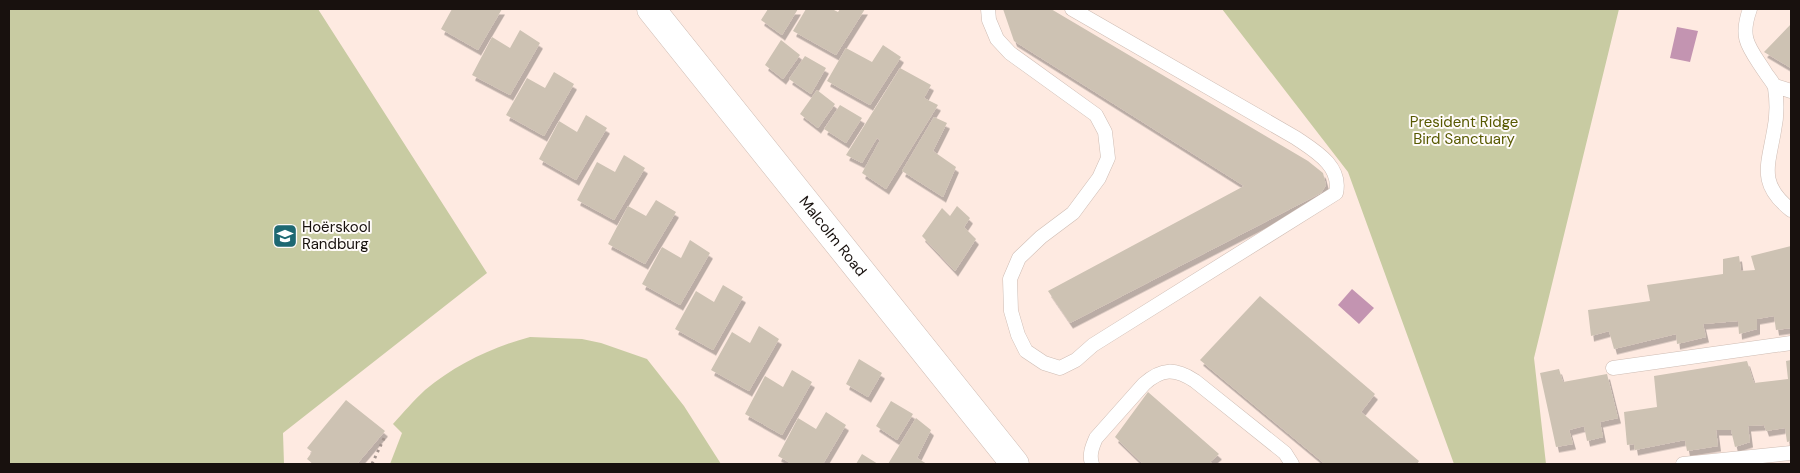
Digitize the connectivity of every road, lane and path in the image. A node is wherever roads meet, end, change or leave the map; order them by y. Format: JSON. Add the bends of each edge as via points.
{"nodes":[{"id":1,"x":651,"y":9,"type":"edge"},
{"id":2,"x":988,"y":9,"type":"edge"},
{"id":3,"x":1072,"y":9,"type":"edge"},
{"id":4,"x":1750,"y":9,"type":"edge"},
{"id":5,"x":1775,"y":86,"type":"junction"},
{"id":6,"x":1791,"y":91,"type":"edge"},
{"id":7,"x":1791,"y":210,"type":"edge"},
{"id":8,"x":1791,"y":343,"type":"edge"},
{"id":9,"x":1613,"y":368,"type":"dead end"},
{"id":10,"x":385,"y":436,"type":"dead end"},
{"id":11,"x":1791,"y":453,"type":"edge"},
{"id":12,"x":372,"y":464,"type":"edge"},
{"id":13,"x":1015,"y":464,"type":"edge"},
{"id":14,"x":1092,"y":464,"type":"edge"},
{"id":15,"x":1292,"y":464,"type":"edge"},
{"id":16,"x":1683,"y":464,"type":"edge"}],
"edges":[{"from":1,"to":13,"type":"street","name":"Malcolm Road"},
{"from":2,"to":3,"type":"lane","via":[[997,39],[1010,53],[1096,115],[1105,132],[1108,158],[1099,178],[1073,213],[1019,258],[1010,279],[1011,310],[1026,351],[1044,363],[1060,368],[1336,193],[1338,184],[1333,170],[1322,156],[1296,138]]},
{"from":4,"to":5,"type":"lane","via":[[1744,30],[1746,42]]},
{"from":5,"to":6,"type":"lane"},
{"from":5,"to":7,"type":"lane","via":[[1776,119],[1767,172],[1772,189]]},
{"from":8,"to":9,"type":"lane"},
{"from":10,"to":12,"type":"path"},
{"from":11,"to":16,"type":"lane"},
{"from":14,"to":15,"type":"lane","via":[[1090,460],[1096,438],[1144,384],[1164,372],[1183,374],[1195,381],[1285,453]]}]}
